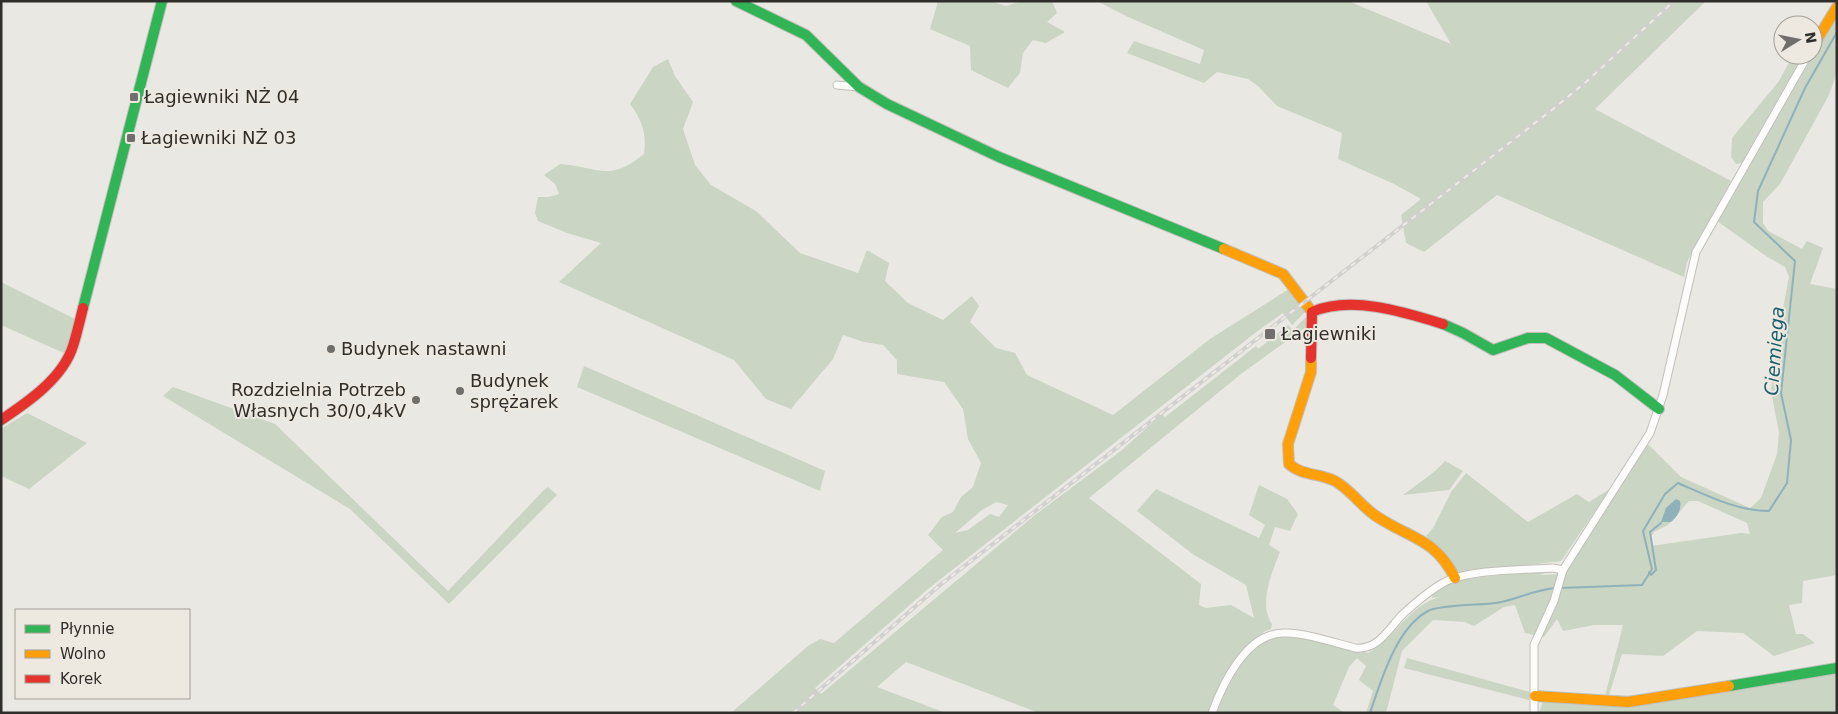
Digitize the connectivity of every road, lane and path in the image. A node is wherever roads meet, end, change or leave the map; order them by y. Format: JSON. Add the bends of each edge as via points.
{"nodes":[{"id":1,"x":162,"y":1,"type":"edge"},
{"id":2,"x":736,"y":1,"type":"edge"},
{"id":3,"x":1837,"y":7,"type":"edge"},
{"id":4,"x":1823,"y":30,"type":"edge"},
{"id":5,"x":1802,"y":65,"type":"edge"},
{"id":6,"x":837,"y":85,"type":"dead end"},
{"id":7,"x":859,"y":87,"type":"junction"},
{"id":8,"x":1312,"y":312,"type":"junction"},
{"id":9,"x":1659,"y":409,"type":"junction"},
{"id":10,"x":1,"y":420,"type":"edge"},
{"id":11,"x":1563,"y":570,"type":"junction"},
{"id":12,"x":1455,"y":578,"type":"junction"},
{"id":13,"x":1837,"y":668,"type":"edge"},
{"id":14,"x":1535,"y":696,"type":"junction"},
{"id":15,"x":1212,"y":713,"type":"edge"},
{"id":16,"x":1534,"y":713,"type":"edge"}],
"edges":[{"from":1,"to":10,"type":"street","via":[[73,347],[53,375]]},
{"from":2,"to":7,"type":"street","via":[[806,35]]},
{"from":3,"to":4,"type":"street"},
{"from":5,"to":9,"type":"street","via":[[1696,252]]},
{"from":6,"to":7,"type":"street"},
{"from":7,"to":8,"type":"street","via":[[887,104],[998,157],[1283,274]]},
{"from":8,"to":9,"type":"street","via":[[1322,306],[1339,303],[1371,308],[1453,328],[1493,350],[1528,338],[1546,338],[1611,372]]},
{"from":8,"to":12,"type":"street","via":[[1311,372],[1288,444],[1289,464],[1301,471],[1334,480],[1375,515],[1430,543]]},
{"from":9,"to":11,"type":"street","via":[[1641,448]]},
{"from":11,"to":12,"type":"street","via":[[1553,568]]},
{"from":11,"to":14,"type":"street","via":[[1533,650]]},
{"from":12,"to":15,"type":"street","via":[[1432,590],[1378,642],[1364,648],[1287,633],[1262,640],[1234,668]]},
{"from":13,"to":14,"type":"street","via":[[1628,702]]},
{"from":14,"to":16,"type":"street"}]}
